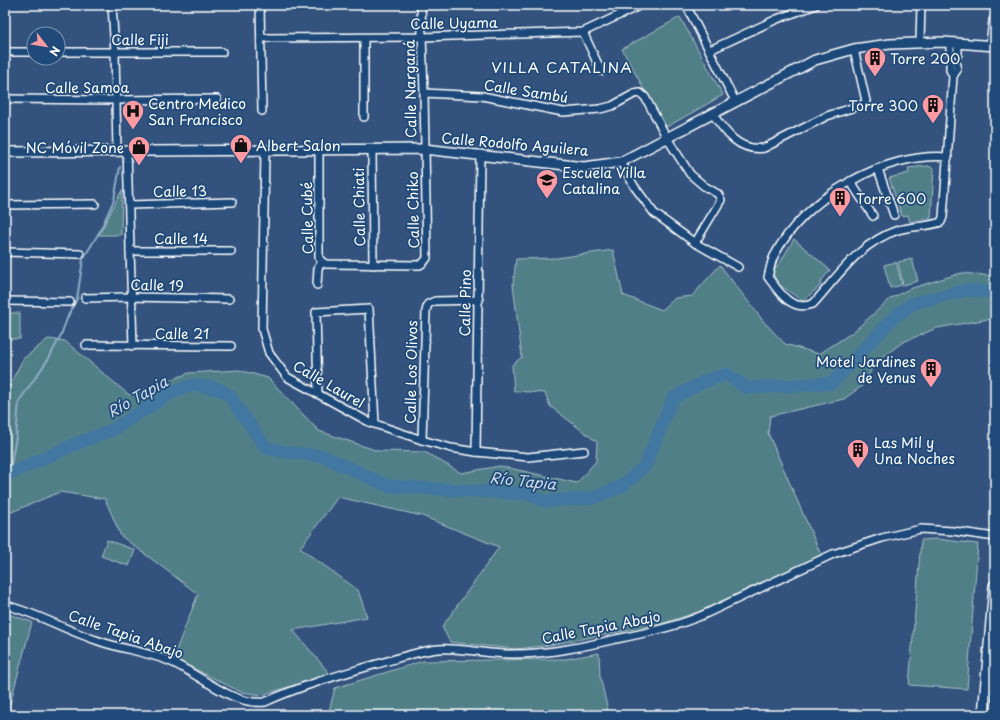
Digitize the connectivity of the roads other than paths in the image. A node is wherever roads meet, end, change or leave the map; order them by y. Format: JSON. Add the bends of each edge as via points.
{"nodes":[{"id":1,"x":112,"y":5,"type":"edge"},
{"id":2,"x":260,"y":5,"type":"edge"},
{"id":3,"x":421,"y":5,"type":"edge"},
{"id":4,"x":618,"y":5,"type":"edge"},
{"id":5,"x":641,"y":5,"type":"edge"},
{"id":6,"x":686,"y":5,"type":"edge"},
{"id":7,"x":816,"y":5,"type":"edge"},
{"id":8,"x":920,"y":5,"type":"edge"},
{"id":9,"x":623,"y":14,"type":"junction"},
{"id":10,"x":995,"y":21,"type":"edge"},
{"id":11,"x":583,"y":32,"type":"junction"},
{"id":12,"x":422,"y":37,"type":"junction"},
{"id":13,"x":261,"y":38,"type":"junction"},
{"id":14,"x":364,"y":38,"type":"junction"},
{"id":15,"x":920,"y":42,"type":"junction"},
{"id":16,"x":954,"y":43,"type":"junction"},
{"id":17,"x":993,"y":45,"type":"edge"},
{"id":18,"x":854,"y":49,"type":"junction"},
{"id":19,"x":710,"y":50,"type":"junction"},
{"id":20,"x":5,"y":52,"type":"edge"},
{"id":21,"x":26,"y":52,"type":"edge"},
{"id":22,"x":66,"y":52,"type":"edge"},
{"id":23,"x":115,"y":52,"type":"junction"},
{"id":24,"x":222,"y":52,"type":"dead end"},
{"id":25,"x":954,"y":54,"type":"dead end"},
{"id":26,"x":954,"y":64,"type":"dead end"},
{"id":27,"x":601,"y":71,"type":"dead end"},
{"id":28,"x":424,"y":93,"type":"junction"},
{"id":29,"x":5,"y":99,"type":"edge"},
{"id":30,"x":217,"y":99,"type":"dead end"},
{"id":31,"x":116,"y":100,"type":"junction"},
{"id":32,"x":734,"y":101,"type":"junction"},
{"id":33,"x":262,"y":111,"type":"dead end"},
{"id":34,"x":712,"y":114,"type":"junction"},
{"id":35,"x":364,"y":117,"type":"dead end"},
{"id":36,"x":667,"y":138,"type":"junction"},
{"id":37,"x":319,"y":149,"type":"junction"},
{"id":38,"x":372,"y":149,"type":"junction"},
{"id":39,"x":424,"y":149,"type":"junction"},
{"id":40,"x":265,"y":150,"type":"junction"},
{"id":41,"x":122,"y":151,"type":"junction"},
{"id":42,"x":5,"y":152,"type":"edge"},
{"id":43,"x":480,"y":154,"type":"junction"},
{"id":44,"x":948,"y":157,"type":"junction"},
{"id":45,"x":621,"y":162,"type":"junction"},
{"id":46,"x":878,"y":169,"type":"junction"},
{"id":47,"x":850,"y":181,"type":"junction"},
{"id":48,"x":232,"y":202,"type":"dead end"},
{"id":49,"x":5,"y":204,"type":"edge"},
{"id":50,"x":94,"y":204,"type":"dead end"},
{"id":51,"x":129,"y":205,"type":"junction"},
{"id":52,"x":894,"y":215,"type":"dead end"},
{"id":53,"x":872,"y":216,"type":"dead end"},
{"id":54,"x":695,"y":243,"type":"junction"},
{"id":55,"x":130,"y":251,"type":"junction"},
{"id":56,"x":231,"y":251,"type":"dead end"},
{"id":57,"x":5,"y":252,"type":"edge"},
{"id":58,"x":80,"y":254,"type":"dead end"},
{"id":59,"x":322,"y":262,"type":"junction"},
{"id":60,"x":373,"y":264,"type":"junction"},
{"id":61,"x":738,"y":267,"type":"dead end"},
{"id":62,"x":317,"y":284,"type":"dead end"},
{"id":63,"x":131,"y":297,"type":"junction"},
{"id":64,"x":85,"y":298,"type":"dead end"},
{"id":65,"x":229,"y":299,"type":"dead end"},
{"id":66,"x":479,"y":300,"type":"junction"},
{"id":67,"x":5,"y":301,"type":"edge"},
{"id":68,"x":70,"y":302,"type":"dead end"},
{"id":69,"x":86,"y":345,"type":"dead end"},
{"id":70,"x":133,"y":346,"type":"junction"},
{"id":71,"x":231,"y":346,"type":"dead end"},
{"id":72,"x":318,"y":394,"type":"junction"},
{"id":73,"x":375,"y":424,"type":"junction"},
{"id":74,"x":422,"y":440,"type":"junction"},
{"id":75,"x":584,"y":451,"type":"dead end"},
{"id":76,"x":476,"y":452,"type":"junction"},
{"id":77,"x":995,"y":537,"type":"edge"},
{"id":78,"x":995,"y":586,"type":"edge"},
{"id":79,"x":5,"y":606,"type":"edge"},
{"id":80,"x":984,"y":715,"type":"edge"}],
"edges":[{"from":1,"to":23,"type":"street"},
{"from":2,"to":13,"type":"street"},
{"from":3,"to":12,"type":"street","name":"Calle Narganá"},
{"from":4,"to":9,"type":"street"},
{"from":5,"to":9,"type":"street","name":"Calle Uyama"},
{"from":6,"to":19,"type":"street"},
{"from":7,"to":19,"type":"street","via":[[777,19]]},
{"from":8,"to":15,"type":"street"},
{"from":9,"to":11,"type":"street","name":"Calle Uyama"},
{"from":10,"to":17,"type":"main road"},
{"from":11,"to":12,"type":"street","name":"Calle Uyama"},
{"from":11,"to":27,"type":"street"},
{"from":12,"to":14,"type":"street","name":"Calle Uyama"},
{"from":12,"to":28,"type":"street","name":"Calle Narganá"},
{"from":13,"to":14,"type":"street","name":"Calle Uyama"},
{"from":13,"to":33,"type":"street"},
{"from":14,"to":35,"type":"street"},
{"from":15,"to":16,"type":"street","name":"Calle Rodolfo Aguilera"},
{"from":15,"to":18,"type":"street","name":"Calle Rodolfo Aguilera"},
{"from":16,"to":17,"type":"street","name":"Calle Rodolfo Aguilera"},
{"from":16,"to":25,"type":"street"},
{"from":18,"to":32,"type":"street","name":"Calle Rodolfo Aguilera","via":[[815,60]]},
{"from":18,"to":34,"type":"street","via":[[866,101],[864,104],[827,116],[764,148],[757,149],[733,139]]},
{"from":19,"to":32,"type":"street"},
{"from":20,"to":21,"type":"street"},
{"from":22,"to":23,"type":"street","name":"Calle Fiji"},
{"from":23,"to":24,"type":"street","name":"Calle Fiji"},
{"from":23,"to":31,"type":"street"},
{"from":26,"to":44,"type":"street","via":[[957,70],[953,76]]},
{"from":28,"to":36,"type":"street","name":"Calle Sambú","via":[[482,96],[563,112],[600,109],[640,93],[645,97]]},
{"from":28,"to":39,"type":"street","name":"Calle Narganá"},
{"from":29,"to":31,"type":"street","name":"Calle Samoa"},
{"from":30,"to":31,"type":"street","name":"Calle Samoa"},
{"from":31,"to":41,"type":"street"},
{"from":32,"to":34,"type":"street","name":"Calle Rodolfo Aguilera"},
{"from":34,"to":36,"type":"street","name":"Calle Rodolfo Aguilera"},
{"from":36,"to":45,"type":"street","name":"Calle Rodolfo Aguilera"},
{"from":36,"to":54,"type":"street","via":[[690,174],[720,196],[721,200]]},
{"from":37,"to":38,"type":"street","name":"Calle Rodolfo Aguilera"},
{"from":37,"to":40,"type":"street","name":"Calle Rodolfo Aguilera"},
{"from":37,"to":59,"type":"street","name":"Calle Cubé","via":[[319,258]]},
{"from":38,"to":39,"type":"street","name":"Calle Rodolfo Aguilera"},
{"from":38,"to":60,"type":"street","name":"Calle Chiati"},
{"from":39,"to":43,"type":"street","name":"Calle Rodolfo Aguilera"},
{"from":39,"to":60,"type":"street","name":"Calle Chiko","via":[[427,258],[420,265]]},
{"from":40,"to":41,"type":"street","name":"Calle Rodolfo Aguilera"},
{"from":40,"to":72,"type":"street","name":"Calle Laurel","via":[[262,329],[269,353],[287,377]]},
{"from":41,"to":42,"type":"street","name":"Calle Rodolfo Aguilera"},
{"from":41,"to":51,"type":"street"},
{"from":43,"to":45,"type":"street","name":"Calle Rodolfo Aguilera","via":[[584,167]]},
{"from":43,"to":66,"type":"street","name":"Calle Pino"},
{"from":44,"to":46,"type":"street","via":[[920,158]]},
{"from":44,"to":47,"type":"street","via":[[941,222],[899,230],[871,243],[849,262],[812,304],[799,307],[782,296],[768,277],[773,258],[787,234],[815,205]]},
{"from":45,"to":54,"type":"street","via":[[634,186],[654,213]]},
{"from":46,"to":47,"type":"street"},
{"from":46,"to":52,"type":"street"},
{"from":47,"to":53,"type":"street"},
{"from":48,"to":51,"type":"street","name":"Calle 13"},
{"from":49,"to":50,"type":"street"},
{"from":51,"to":55,"type":"street"},
{"from":54,"to":61,"type":"street"},
{"from":55,"to":56,"type":"street","name":"Calle 14"},
{"from":55,"to":63,"type":"street"},
{"from":57,"to":58,"type":"street"},
{"from":59,"to":60,"type":"street","name":"Calle Chiko"},
{"from":59,"to":62,"type":"street","name":"Calle Cubé","via":[[318,268]]},
{"from":63,"to":64,"type":"street","name":"Calle 19"},
{"from":63,"to":65,"type":"street","name":"Calle 19"},
{"from":63,"to":70,"type":"street"},
{"from":66,"to":74,"type":"street","name":"Calle Los Olivos","via":[[435,301],[428,304]]},
{"from":66,"to":76,"type":"street","name":"Calle Pino"},
{"from":67,"to":68,"type":"street"},
{"from":69,"to":70,"type":"street","name":"Calle 21"},
{"from":70,"to":71,"type":"street","name":"Calle 21"},
{"from":72,"to":73,"type":"street","name":"Calle Laurel"},
{"from":72,"to":73,"type":"street","via":[[316,312],[369,309]]},
{"from":73,"to":74,"type":"street","name":"Calle Laurel"},
{"from":74,"to":76,"type":"street","name":"Calle Laurel"},
{"from":75,"to":76,"type":"street","name":"Calle Laurel","via":[[528,457]]},
{"from":77,"to":79,"type":"street","name":"Calle Tapia Abajo","via":[[953,530],[921,529],[902,532],[845,550],[696,618],[661,630],[534,654],[438,649],[356,670],[265,702],[255,703],[226,693],[167,660],[95,640],[31,613]]},
{"from":78,"to":80,"type":"main road"}]}
